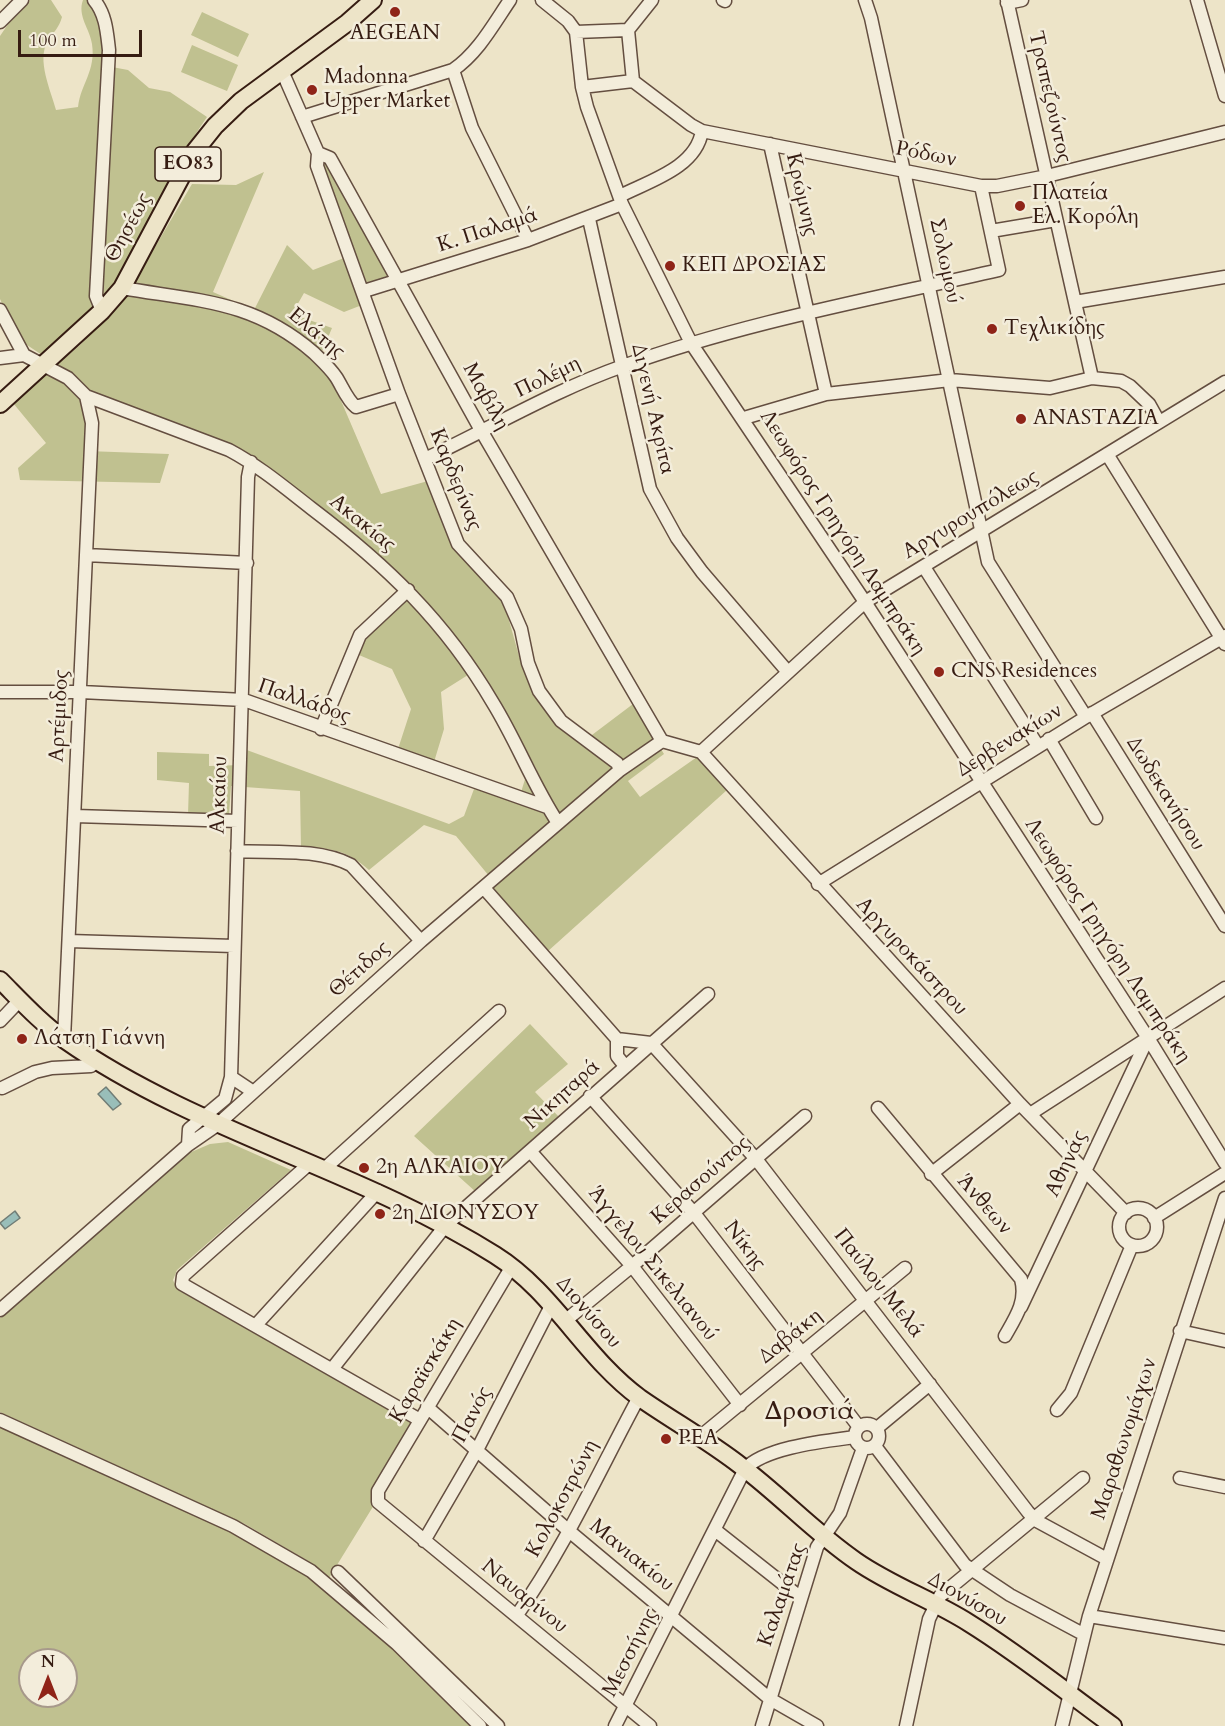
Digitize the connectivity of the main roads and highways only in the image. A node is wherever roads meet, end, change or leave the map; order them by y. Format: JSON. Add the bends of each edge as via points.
{"nodes":[{"id":1,"x":373,"y":0,"type":"edge"},
{"id":2,"x":0,"y":404,"type":"edge"},
{"id":3,"x":0,"y":980,"type":"edge"},
{"id":4,"x":1113,"y":1726,"type":"edge"}],
"edges":[{"from":1,"to":2,"type":"main road","name":"Θησέως","number":"ΕΟ83","via":[[214,126],[195,151],[122,288]]},
{"from":3,"to":4,"type":"main road","name":"Διονύσου","via":[[64,1039],[97,1060],[217,1125],[378,1191],[512,1266],[552,1305],[599,1362],[639,1397],[745,1469],[824,1538],[883,1578],[968,1622]]}]}
